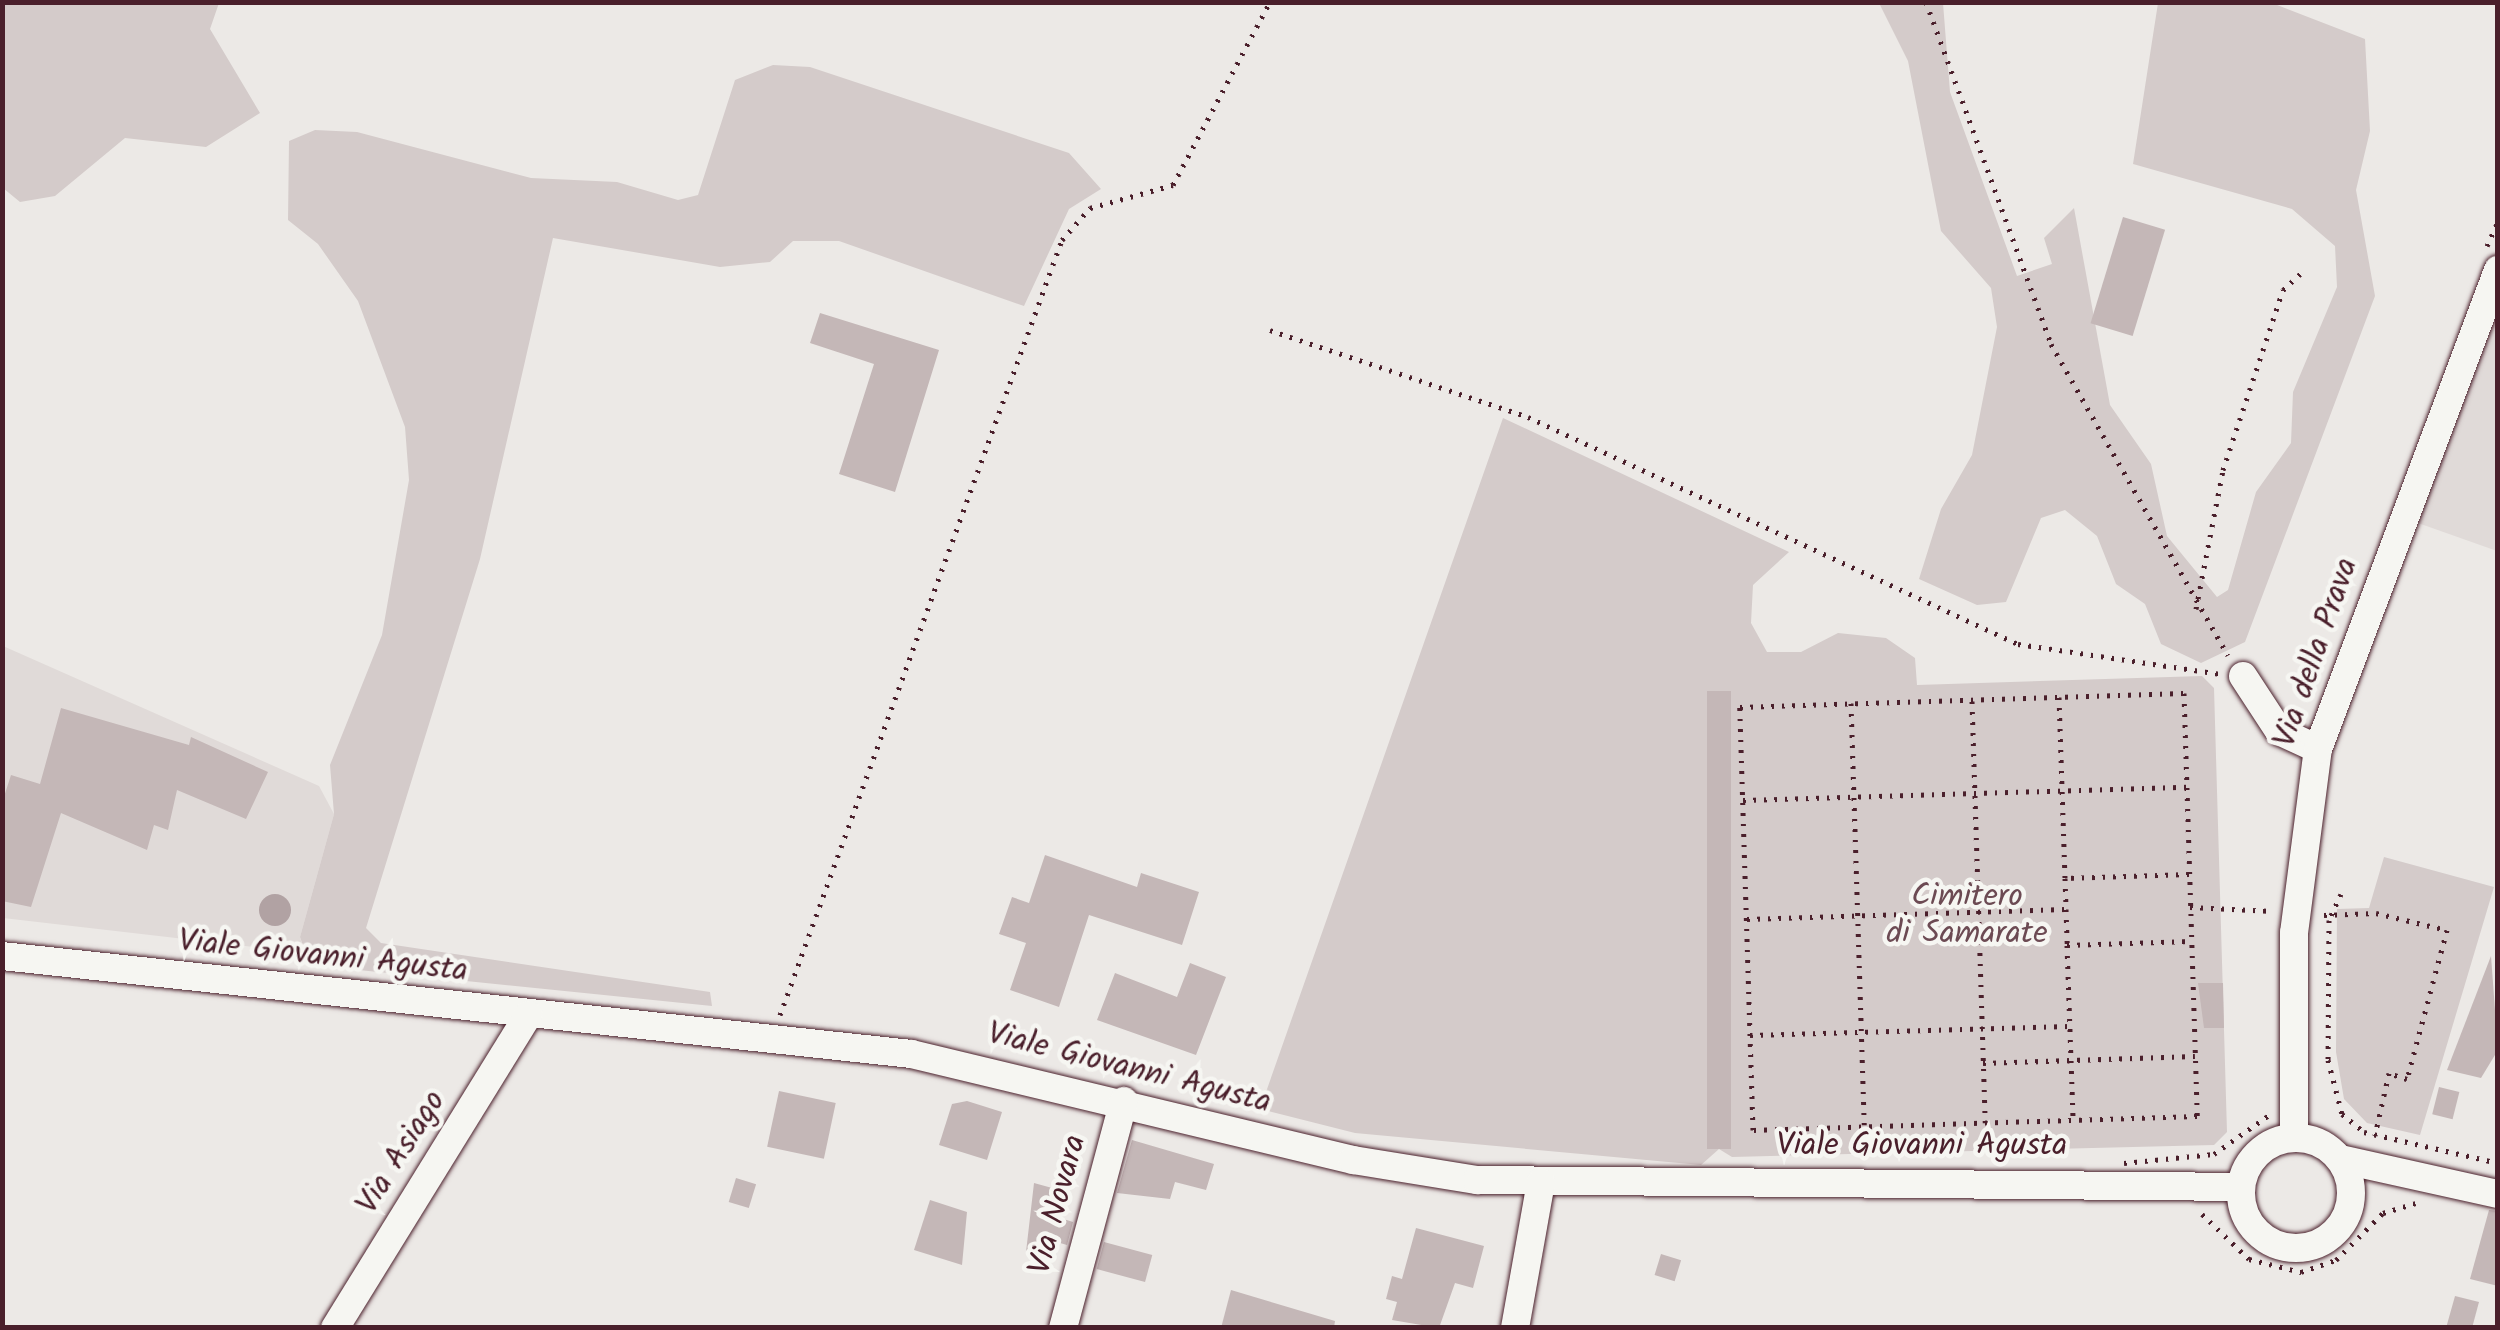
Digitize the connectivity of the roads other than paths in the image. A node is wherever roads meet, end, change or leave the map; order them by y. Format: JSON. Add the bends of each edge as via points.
{"nodes":[{"id":1,"x":2498,"y":270,"type":"edge"},
{"id":2,"x":2244,"y":676,"type":"road end"},
{"id":3,"x":2318,"y":748,"type":"junction"},
{"id":4,"x":2,"y":956,"type":"edge"},
{"id":5,"x":528,"y":1014,"type":"junction"},
{"id":6,"x":1124,"y":1101,"type":"junction"},
{"id":7,"x":2294,"y":1137,"type":"junction"},
{"id":8,"x":2340,"y":1159,"type":"junction"},
{"id":9,"x":2401,"y":1174,"type":"junction"},
{"id":10,"x":1541,"y":1182,"type":"junction"},
{"id":11,"x":2241,"y":1187,"type":"junction"},
{"id":12,"x":2498,"y":1194,"type":"edge"},
{"id":13,"x":2351,"y":1204,"type":"junction"},
{"id":14,"x":335,"y":1328,"type":"edge"},
{"id":15,"x":1062,"y":1328,"type":"edge"},
{"id":16,"x":1515,"y":1328,"type":"edge"}],
"edges":[{"from":1,"to":3,"type":"street","name":"Via della Prava"},
{"from":2,"to":3,"type":"street","via":[[2279,731]]},
{"from":3,"to":7,"type":"street","name":"Via della Prava","via":[[2294,932]]},
{"from":4,"to":5,"type":"street","name":"Viale Giovanni Agusta"},
{"from":5,"to":6,"type":"street","name":"Viale Giovanni Agusta","via":[[928,1058]]},
{"from":5,"to":14,"type":"street","name":"Via Asiago"},
{"from":6,"to":10,"type":"street","name":"Viale Giovanni Agusta","via":[[1415,1172]]},
{"from":6,"to":15,"type":"street","name":"Via Novara"},
{"from":7,"to":8,"type":"street"},
{"from":7,"to":11,"type":"street","via":[[2268,1144]]},
{"from":8,"to":9,"type":"street"},
{"from":8,"to":13,"type":"street"},
{"from":9,"to":12,"type":"street"},
{"from":9,"to":13,"type":"street"},
{"from":10,"to":11,"type":"street","name":"Viale Giovanni Agusta"},
{"from":10,"to":16,"type":"street"},
{"from":11,"to":13,"type":"street","via":[[2250,1221],[2276,1245],[2322,1242]]}]}
